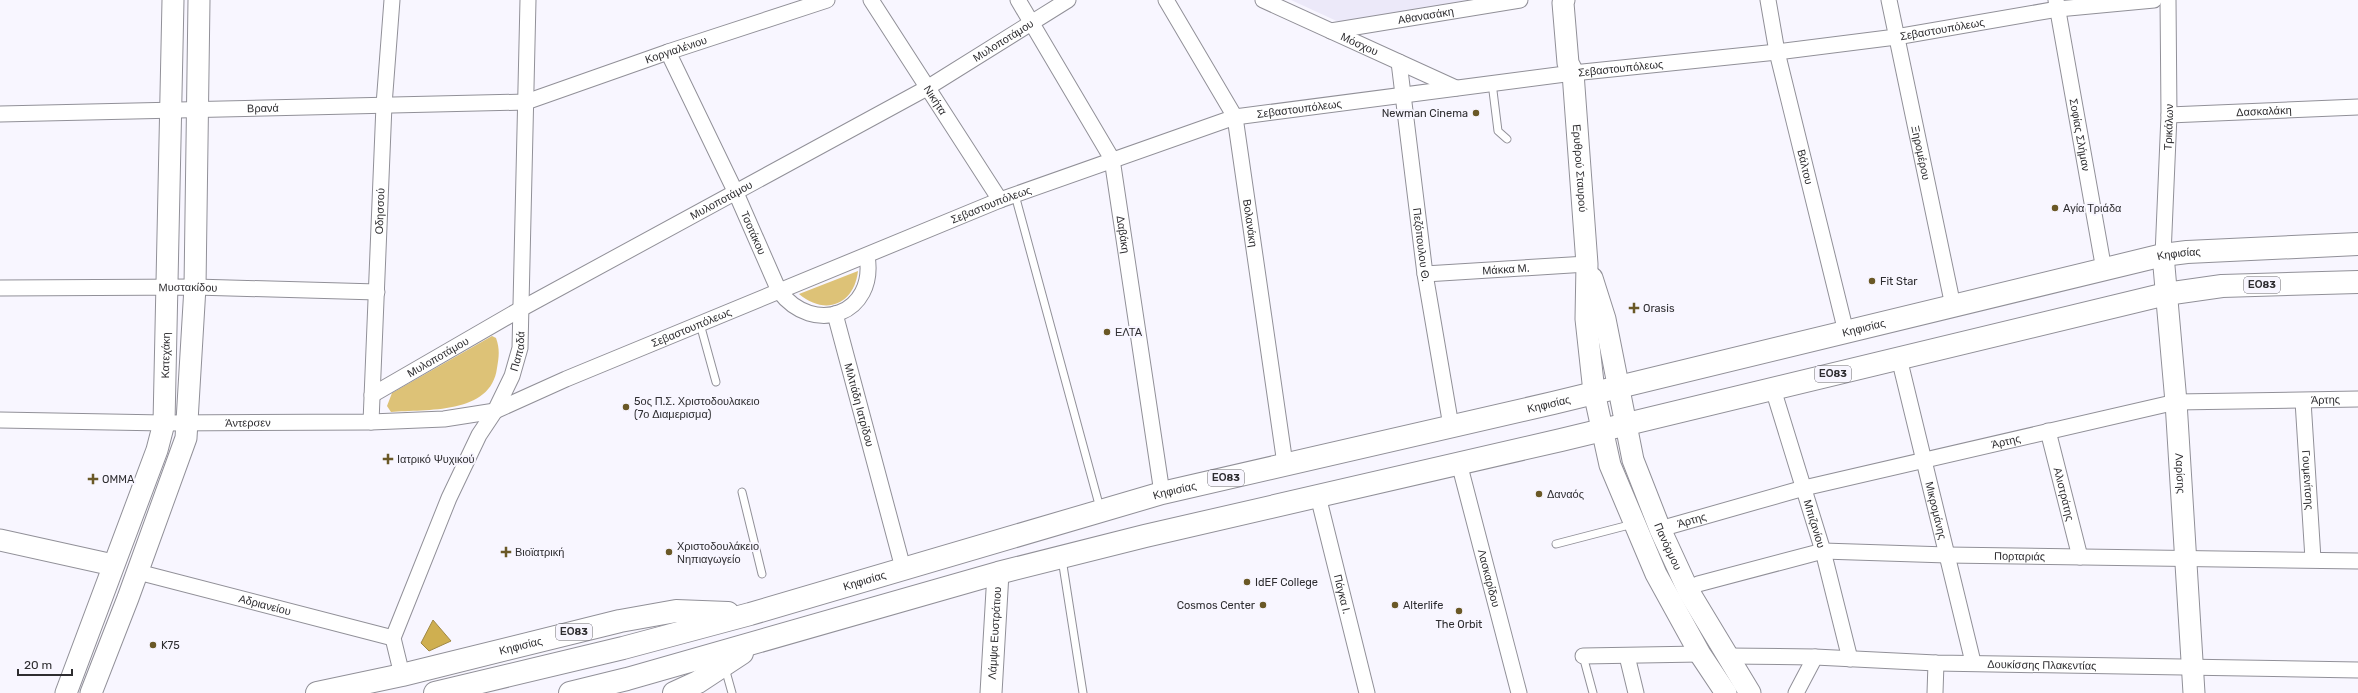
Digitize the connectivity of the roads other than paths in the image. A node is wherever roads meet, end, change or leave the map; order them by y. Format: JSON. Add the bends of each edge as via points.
{"nodes":[{"id":1,"x":173,"y":0,"type":"edge"},
{"id":2,"x":199,"y":0,"type":"edge"},
{"id":3,"x":392,"y":0,"type":"edge"},
{"id":4,"x":528,"y":0,"type":"edge"},
{"id":5,"x":827,"y":0,"type":"edge"},
{"id":6,"x":871,"y":0,"type":"edge"},
{"id":7,"x":1018,"y":0,"type":"edge"},
{"id":8,"x":1068,"y":0,"type":"edge"},
{"id":9,"x":1166,"y":0,"type":"edge"},
{"id":10,"x":1263,"y":0,"type":"edge"},
{"id":11,"x":1520,"y":0,"type":"edge"},
{"id":12,"x":1564,"y":0,"type":"edge"},
{"id":13,"x":1572,"y":0,"type":"edge"},
{"id":14,"x":1768,"y":0,"type":"edge"},
{"id":15,"x":1889,"y":0,"type":"edge"},
{"id":16,"x":2154,"y":0,"type":"edge"},
{"id":17,"x":2168,"y":0,"type":"edge"},
{"id":18,"x":2057,"y":5,"type":"edge"},
{"id":19,"x":1033,"y":22,"type":"junction"},
{"id":20,"x":1331,"y":31,"type":"junction"},
{"id":21,"x":1896,"y":37,"type":"junction"},
{"id":22,"x":668,"y":52,"type":"junction"},
{"id":23,"x":1777,"y":52,"type":"junction"},
{"id":24,"x":1399,"y":62,"type":"junction"},
{"id":25,"x":1573,"y":73,"type":"junction"},
{"id":26,"x":1492,"y":83,"type":"junction"},
{"id":27,"x":927,"y":88,"type":"junction"},
{"id":28,"x":1456,"y":88,"type":"junction"},
{"id":29,"x":1403,"y":95,"type":"junction"},
{"id":30,"x":526,"y":102,"type":"junction"},
{"id":31,"x":384,"y":105,"type":"junction"},
{"id":32,"x":2358,"y":107,"type":"edge"},
{"id":33,"x":170,"y":109,"type":"junction"},
{"id":34,"x":197,"y":109,"type":"junction"},
{"id":35,"x":0,"y":114,"type":"edge"},
{"id":36,"x":2169,"y":115,"type":"junction"},
{"id":37,"x":1235,"y":117,"type":"junction"},
{"id":38,"x":1507,"y":139,"type":"dead end"},
{"id":39,"x":1112,"y":159,"type":"junction"},
{"id":40,"x":736,"y":193,"type":"junction"},
{"id":41,"x":1015,"y":195,"type":"junction"},
{"id":42,"x":1000,"y":200,"type":"junction"},
{"id":43,"x":2358,"y":244,"type":"edge"},
{"id":44,"x":2163,"y":255,"type":"junction"},
{"id":45,"x":867,"y":256,"type":"junction"},
{"id":46,"x":1587,"y":264,"type":"junction"},
{"id":47,"x":2104,"y":270,"type":"junction"},
{"id":48,"x":1425,"y":274,"type":"junction"},
{"id":49,"x":2358,"y":282,"type":"edge"},
{"id":50,"x":195,"y":287,"type":"junction"},
{"id":51,"x":0,"y":288,"type":"edge"},
{"id":52,"x":168,"y":288,"type":"junction"},
{"id":53,"x":780,"y":291,"type":"junction"},
{"id":54,"x":377,"y":292,"type":"junction"},
{"id":55,"x":2166,"y":294,"type":"junction"},
{"id":56,"x":1953,"y":306,"type":"junction"},
{"id":57,"x":520,"y":310,"type":"junction"},
{"id":58,"x":835,"y":314,"type":"junction"},
{"id":59,"x":700,"y":324,"type":"junction"},
{"id":60,"x":1846,"y":332,"type":"junction"},
{"id":61,"x":1899,"y":358,"type":"junction"},
{"id":62,"x":716,"y":382,"type":"dead end"},
{"id":63,"x":1617,"y":387,"type":"junction"},
{"id":64,"x":1774,"y":389,"type":"junction"},
{"id":65,"x":1594,"y":392,"type":"junction"},
{"id":66,"x":372,"y":395,"type":"junction"},
{"id":67,"x":2358,"y":399,"type":"edge"},
{"id":68,"x":2303,"y":401,"type":"junction"},
{"id":69,"x":2176,"y":402,"type":"junction"},
{"id":70,"x":495,"y":411,"type":"junction"},
{"id":71,"x":0,"y":420,"type":"edge"},
{"id":72,"x":188,"y":422,"type":"junction"},
{"id":73,"x":370,"y":422,"type":"junction"},
{"id":74,"x":164,"y":423,"type":"junction"},
{"id":75,"x":1625,"y":425,"type":"junction"},
{"id":76,"x":1451,"y":426,"type":"junction"},
{"id":77,"x":1602,"y":430,"type":"junction"},
{"id":78,"x":2048,"y":430,"type":"junction"},
{"id":79,"x":1923,"y":460,"type":"junction"},
{"id":80,"x":1459,"y":463,"type":"junction"},
{"id":81,"x":1285,"y":464,"type":"junction"},
{"id":82,"x":1804,"y":488,"type":"junction"},
{"id":83,"x":742,"y":492,"type":"dead end"},
{"id":84,"x":1162,"y":493,"type":"junction"},
{"id":85,"x":1318,"y":496,"type":"junction"},
{"id":86,"x":1100,"y":510,"type":"junction"},
{"id":87,"x":1635,"y":523,"type":"junction"},
{"id":88,"x":1660,"y":529,"type":"junction"},
{"id":89,"x":0,"y":540,"type":"edge"},
{"id":90,"x":1556,"y":544,"type":"dead end"},
{"id":91,"x":1823,"y":552,"type":"junction"},
{"id":92,"x":1947,"y":555,"type":"junction"},
{"id":93,"x":1062,"y":557,"type":"junction"},
{"id":94,"x":2080,"y":557,"type":"junction"},
{"id":95,"x":2186,"y":559,"type":"junction"},
{"id":96,"x":2313,"y":559,"type":"junction"},
{"id":97,"x":2358,"y":561,"type":"edge"},
{"id":98,"x":113,"y":565,"type":"junction"},
{"id":99,"x":903,"y":568,"type":"junction"},
{"id":100,"x":138,"y":572,"type":"junction"},
{"id":101,"x":998,"y":573,"type":"junction"},
{"id":102,"x":762,"y":574,"type":"dead end"},
{"id":103,"x":1689,"y":592,"type":"junction"},
{"id":104,"x":750,"y":614,"type":"junction"},
{"id":105,"x":393,"y":638,"type":"junction"},
{"id":106,"x":758,"y":642,"type":"junction"},
{"id":107,"x":1700,"y":654,"type":"junction"},
{"id":108,"x":1583,"y":656,"type":"joint"},
{"id":109,"x":1627,"y":656,"type":"junction"},
{"id":110,"x":1727,"y":656,"type":"junction"},
{"id":111,"x":1815,"y":657,"type":"junction"},
{"id":112,"x":1850,"y":659,"type":"junction"},
{"id":113,"x":1973,"y":662,"type":"junction"},
{"id":114,"x":1936,"y":663,"type":"junction"},
{"id":115,"x":724,"y":665,"type":"junction"},
{"id":116,"x":2192,"y":667,"type":"junction"},
{"id":117,"x":2358,"y":670,"type":"edge"},
{"id":118,"x":402,"y":675,"type":"junction"},
{"id":119,"x":66,"y":693,"type":"edge"},
{"id":120,"x":91,"y":693,"type":"edge"},
{"id":121,"x":317,"y":693,"type":"edge"},
{"id":122,"x":435,"y":693,"type":"edge"},
{"id":123,"x":570,"y":693,"type":"edge"},
{"id":124,"x":674,"y":693,"type":"edge"},
{"id":125,"x":732,"y":693,"type":"edge"},
{"id":126,"x":991,"y":693,"type":"edge"},
{"id":127,"x":1084,"y":693,"type":"edge"},
{"id":128,"x":1367,"y":693,"type":"edge"},
{"id":129,"x":1519,"y":693,"type":"edge"},
{"id":130,"x":1593,"y":693,"type":"edge"},
{"id":131,"x":1636,"y":693,"type":"edge"},
{"id":132,"x":1726,"y":693,"type":"edge"},
{"id":133,"x":1750,"y":693,"type":"edge"},
{"id":134,"x":1796,"y":693,"type":"edge"},
{"id":135,"x":1935,"y":693,"type":"edge"},
{"id":136,"x":2194,"y":693,"type":"edge"}],
"edges":[{"from":1,"to":33,"type":"street","name":"Κατεχάκη"},
{"from":2,"to":34,"type":"street"},
{"from":3,"to":31,"type":"street","name":"Οδησσού"},
{"from":4,"to":30,"type":"street","name":"Παπαδά"},
{"from":5,"to":22,"type":"street","name":"Κοργιαλένιου"},
{"from":6,"to":27,"type":"street","name":"Νικήτα"},
{"from":7,"to":19,"type":"street","name":"Δαβάκη"},
{"from":8,"to":19,"type":"street","name":"Μυλοποτάμου"},
{"from":9,"to":37,"type":"street","name":"Βολανάκη"},
{"from":10,"to":20,"type":"street","name":"Μόσχου"},
{"from":11,"to":20,"type":"street","name":"Αθανασάκη"},
{"from":12,"to":25,"type":"street","name":"Ερυθρού Σταυρού","via":[[1568,63]]},
{"from":13,"to":25,"type":"street","name":"Ερυθρού Σταυρού","via":[[1576,60]]},
{"from":14,"to":23,"type":"street","name":"Βάλτου"},
{"from":15,"to":21,"type":"street","name":"Ξηρομέρου"},
{"from":16,"to":18,"type":"street","name":"Σεβαστουπόλεως"},
{"from":17,"to":36,"type":"street","name":"Τρικάλων"},
{"from":18,"to":21,"type":"street","name":"Σεβαστουπόλεως"},
{"from":18,"to":47,"type":"street","name":"Σοφίας Σλήμαν"},
{"from":19,"to":27,"type":"street","name":"Μυλοποτάμου"},
{"from":19,"to":39,"type":"street","name":"Δαβάκη"},
{"from":20,"to":24,"type":"street","name":"Μόσχου"},
{"from":21,"to":23,"type":"street","name":"Σεβαστουπόλεως"},
{"from":21,"to":56,"type":"street","name":"Ξηρομέρου"},
{"from":22,"to":30,"type":"street","name":"Κοργιαλένιου"},
{"from":22,"to":40,"type":"street","name":"Τσοτάκου"},
{"from":23,"to":25,"type":"street","name":"Σεβαστουπόλεως"},
{"from":23,"to":60,"type":"street","name":"Βάλτου"},
{"from":24,"to":28,"type":"street","name":"Μόσχου"},
{"from":24,"to":29,"type":"street","name":"Πεζόπουλου Θ."},
{"from":25,"to":26,"type":"street","name":"Σεβαστουπόλεως"},
{"from":25,"to":46,"type":"street","name":"Ερυθρού Σταυρού"},
{"from":26,"to":28,"type":"street","name":"Σεβαστουπόλεως"},
{"from":26,"to":38,"type":"lane","via":[[1498,131]]},
{"from":27,"to":40,"type":"street","name":"Μυλοποτάμου"},
{"from":27,"to":42,"type":"street","name":"Νικήτα"},
{"from":28,"to":29,"type":"street","name":"Σεβαστουπόλεως"},
{"from":29,"to":37,"type":"street","name":"Σεβαστουπόλεως"},
{"from":29,"to":48,"type":"street","name":"Πεζόπουλου Θ."},
{"from":30,"to":31,"type":"street","name":"Βρανά"},
{"from":30,"to":57,"type":"street","name":"Παπαδά"},
{"from":31,"to":34,"type":"street","name":"Βρανά"},
{"from":31,"to":54,"type":"street","name":"Οδησσού"},
{"from":32,"to":36,"type":"street","name":"Δασκαλάκη"},
{"from":33,"to":34,"type":"street","name":"Βρανά"},
{"from":33,"to":35,"type":"street","name":"Βρανά"},
{"from":33,"to":52,"type":"street","name":"Κατεχάκη"},
{"from":34,"to":50,"type":"street"},
{"from":36,"to":44,"type":"street","name":"Τρικάλων"},
{"from":37,"to":39,"type":"street","name":"Σεβαστουπόλεως"},
{"from":37,"to":81,"type":"street","name":"Βολανάκη"},
{"from":39,"to":41,"type":"street","name":"Σεβαστουπόλεως"},
{"from":39,"to":84,"type":"street","name":"Δαβάκη"},
{"from":40,"to":53,"type":"street","name":"Τσοτάκου"},
{"from":40,"to":57,"type":"street","name":"Μυλοποτάμου"},
{"from":41,"to":42,"type":"street","name":"Σεβαστουπόλεως"},
{"from":41,"to":86,"type":"lane"},
{"from":42,"to":45,"type":"street","name":"Σεβαστουπόλεως"},
{"from":43,"to":44,"type":"main road","name":"Κηφισίας","number":"ΕΟ83"},
{"from":44,"to":47,"type":"main road","name":"Κηφισίας","number":"ΕΟ83"},
{"from":44,"to":55,"type":"street","name":"Λαρίσης"},
{"from":45,"to":53,"type":"street","name":"Σεβαστουπόλεως"},
{"from":45,"to":58,"type":"street","via":[[870,273],[866,287],[857,300]]},
{"from":46,"to":48,"type":"street","name":"Μάκκα Μ."},
{"from":46,"to":63,"type":"street","name":"Ερυθρού Σταυρού","via":[[1605,319]]},
{"from":46,"to":65,"type":"street","name":"Ερυθρού Σταυρού","via":[[1586,319]]},
{"from":47,"to":56,"type":"main road","name":"Κηφισίας","number":"ΕΟ83"},
{"from":48,"to":76,"type":"street","name":"Πεζόπουλου Θ."},
{"from":49,"to":55,"type":"main road","number":"ΕΟ83","via":[[2222,286]]},
{"from":50,"to":52,"type":"street","name":"Μυστακίδου"},
{"from":50,"to":54,"type":"street","name":"Μυστακίδου"},
{"from":50,"to":72,"type":"street"},
{"from":51,"to":52,"type":"street","name":"Μυστακίδου"},
{"from":52,"to":74,"type":"street","name":"Κατεχάκη"},
{"from":53,"to":58,"type":"street","name":"Τσοτάκου","via":[[788,302],[801,311],[816,316]]},
{"from":53,"to":59,"type":"street","name":"Σεβαστουπόλεως"},
{"from":54,"to":66,"type":"street","name":"Οδησσού"},
{"from":55,"to":61,"type":"main road","number":"ΕΟ83"},
{"from":55,"to":69,"type":"street","name":"Λαρίσης"},
{"from":56,"to":60,"type":"main road","name":"Κηφισίας","number":"ΕΟ83"},
{"from":57,"to":66,"type":"street","name":"Μυλοποτάμου"},
{"from":57,"to":70,"type":"street","name":"Παπαδά","via":[[521,333],[518,355],[512,376]]},
{"from":58,"to":99,"type":"street","name":"Μιλτιάδη Ιατρίδου"},
{"from":59,"to":62,"type":"lane"},
{"from":59,"to":70,"type":"street","name":"Σεβαστουπόλεως"},
{"from":60,"to":63,"type":"main road","name":"Κηφισίας","number":"ΕΟ83"},
{"from":61,"to":64,"type":"main road","number":"ΕΟ83"},
{"from":61,"to":79,"type":"street","name":"Μικρομάνης"},
{"from":63,"to":65,"type":"main road","name":"Κηφισίας","number":"ΕΟ83"},
{"from":63,"to":75,"type":"street","name":"Πανόρμου"},
{"from":64,"to":75,"type":"main road","number":"ΕΟ83"},
{"from":64,"to":82,"type":"street","name":"Μπιζανίου"},
{"from":65,"to":76,"type":"main road","name":"Κηφισίας","number":"ΕΟ83"},
{"from":65,"to":77,"type":"street","name":"Πανόρμου"},
{"from":66,"to":73,"type":"street","name":"Οδησσού"},
{"from":67,"to":68,"type":"street","name":"Άρτης"},
{"from":68,"to":69,"type":"street","name":"Άρτης"},
{"from":68,"to":96,"type":"street","name":"Γουμενίτσης"},
{"from":69,"to":78,"type":"street","name":"Άρτης"},
{"from":69,"to":95,"type":"street","name":"Λαρίσης"},
{"from":70,"to":73,"type":"street","name":"Άντερσεν","via":[[444,419]]},
{"from":70,"to":105,"type":"street","name":"Παπαδά","via":[[479,435],[451,494]]},
{"from":71,"to":74,"type":"street","name":"Άντερσεν"},
{"from":72,"to":73,"type":"street","name":"Άντερσεν"},
{"from":72,"to":74,"type":"street","name":"Άντερσεν"},
{"from":72,"to":100,"type":"street","via":[[180,458]]},
{"from":74,"to":98,"type":"street","name":"Κατεχάκη","via":[[157,450]]},
{"from":75,"to":77,"type":"main road","number":"ΕΟ83"},
{"from":75,"to":88,"type":"street","name":"Πανόρμου","via":[[1633,460]]},
{"from":76,"to":81,"type":"main road","name":"Κηφισίας","number":"ΕΟ83"},
{"from":77,"to":80,"type":"main road","number":"ΕΟ83"},
{"from":77,"to":87,"type":"street","name":"Πανόρμου","via":[[1610,465]]},
{"from":78,"to":79,"type":"street","name":"Άρτης"},
{"from":78,"to":94,"type":"street","name":"Αλιστράτης"},
{"from":79,"to":82,"type":"street","name":"Άρτης"},
{"from":79,"to":92,"type":"street","name":"Μικρομάνης"},
{"from":80,"to":85,"type":"main road","number":"ΕΟ83"},
{"from":80,"to":129,"type":"street","name":"Λασκαρίδου"},
{"from":81,"to":84,"type":"main road","name":"Κηφισίας","number":"ΕΟ83"},
{"from":82,"to":88,"type":"street","name":"Άρτης"},
{"from":82,"to":91,"type":"street","name":"Μπιζανίου"},
{"from":83,"to":102,"type":"lane"},
{"from":84,"to":86,"type":"main road","name":"Κηφισίας","number":"ΕΟ83"},
{"from":85,"to":93,"type":"main road","number":"ΕΟ83"},
{"from":85,"to":128,"type":"street","name":"Πάγκα Ι."},
{"from":86,"to":99,"type":"main road","name":"Κηφισίας","number":"ΕΟ83"},
{"from":87,"to":90,"type":"lane"},
{"from":87,"to":107,"type":"street","name":"Πανόρμου","via":[[1656,574]]},
{"from":88,"to":103,"type":"street","name":"Πανόρμου"},
{"from":89,"to":98,"type":"street"},
{"from":91,"to":92,"type":"street","name":"Πορταριάς"},
{"from":91,"to":103,"type":"street","name":"Πορταριάς","via":[[1698,584]]},
{"from":91,"to":112,"type":"street","name":"Μπιζανίου"},
{"from":92,"to":94,"type":"street","name":"Πορταριάς"},
{"from":92,"to":113,"type":"street","name":"Μικρομάνης"},
{"from":93,"to":101,"type":"main road","number":"ΕΟ83"},
{"from":93,"to":127,"type":"lane"},
{"from":94,"to":95,"type":"street","name":"Πορταριάς"},
{"from":95,"to":96,"type":"street","name":"Πορταριάς"},
{"from":95,"to":116,"type":"street","name":"Λαρίσης"},
{"from":96,"to":97,"type":"street","name":"Πορταριάς"},
{"from":98,"to":119,"type":"street","name":"Κατεχάκη"},
{"from":99,"to":104,"type":"main road","name":"Κηφισίας","number":"ΕΟ83"},
{"from":100,"to":105,"type":"street","name":"Αδριανείου"},
{"from":100,"to":120,"type":"street"},
{"from":101,"to":106,"type":"main road","number":"ΕΟ83"},
{"from":101,"to":126,"type":"street","name":"Λάμψα Ευστράτιου"},
{"from":103,"to":110,"type":"street","name":"Πανόρμου"},
{"from":104,"to":118,"type":"main road","name":"Κηφισίας","number":"ΕΟ83","via":[[676,611],[620,621]]},
{"from":104,"to":122,"type":"main road","name":"Κηφισίας","number":"ΕΟ83","via":[[623,648]]},
{"from":105,"to":118,"type":"street"},
{"from":106,"to":115,"type":"main road","number":"ΕΟ83"},
{"from":106,"to":123,"type":"main road","number":"ΕΟ83"},
{"from":107,"to":109,"type":"street"},
{"from":107,"to":132,"type":"street","name":"Πανόρμου"},
{"from":108,"to":109,"type":"street"},
{"from":108,"to":130,"type":"lane"},
{"from":109,"to":131,"type":"street"},
{"from":110,"to":111,"type":"street","name":"Δουκίσσης Πλακεντίας"},
{"from":110,"to":133,"type":"street","name":"Πανόρμου"},
{"from":111,"to":112,"type":"street","name":"Δουκίσσης Πλακεντίας"},
{"from":111,"to":134,"type":"street"},
{"from":112,"to":114,"type":"street","name":"Δουκίσσης Πλακεντίας"},
{"from":113,"to":114,"type":"street","name":"Δουκίσσης Πλακεντίας"},
{"from":113,"to":116,"type":"street","name":"Δουκίσσης Πλακεντίας"},
{"from":114,"to":135,"type":"street"},
{"from":115,"to":124,"type":"main road","number":"ΕΟ83","via":[[698,682]]},
{"from":115,"to":125,"type":"lane"},
{"from":116,"to":117,"type":"street","name":"Δουκίσσης Πλακεντίας"},
{"from":116,"to":136,"type":"street","name":"Λαρίσης"},
{"from":118,"to":121,"type":"main road","name":"Κηφισίας","number":"ΕΟ83"}]}
